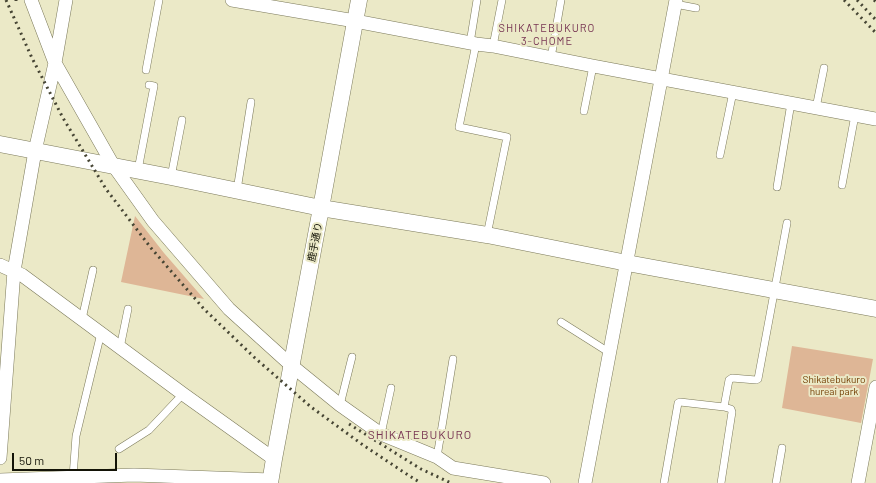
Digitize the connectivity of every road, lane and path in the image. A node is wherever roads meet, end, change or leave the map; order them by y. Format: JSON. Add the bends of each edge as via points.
{"nodes":[{"id":1,"x":32,"y":0,"type":"edge"},
{"id":2,"x":66,"y":0,"type":"edge"},
{"id":3,"x":159,"y":0,"type":"edge"},
{"id":4,"x":232,"y":0,"type":"edge"},
{"id":5,"x":359,"y":0,"type":"edge"},
{"id":6,"x":477,"y":0,"type":"edge"},
{"id":7,"x":502,"y":0,"type":"edge"},
{"id":8,"x":561,"y":0,"type":"edge"},
{"id":9,"x":260,"y":2,"type":"edge"},
{"id":10,"x":676,"y":2,"type":"edge"},
{"id":11,"x":696,"y":8,"type":"dead end"},
{"id":12,"x":355,"y":21,"type":"junction"},
{"id":13,"x":473,"y":43,"type":"junction"},
{"id":14,"x":493,"y":46,"type":"junction"},
{"id":15,"x":551,"y":58,"type":"junction"},
{"id":16,"x":55,"y":63,"type":"junction"},
{"id":17,"x":593,"y":66,"type":"junction"},
{"id":18,"x":824,"y":68,"type":"dead end"},
{"id":19,"x":146,"y":70,"type":"dead end"},
{"id":20,"x":661,"y":79,"type":"junction"},
{"id":21,"x":149,"y":85,"type":"dead end"},
{"id":22,"x":733,"y":92,"type":"junction"},
{"id":23,"x":251,"y":102,"type":"dead end"},
{"id":24,"x":791,"y":103,"type":"junction"},
{"id":25,"x":816,"y":108,"type":"junction"},
{"id":26,"x":584,"y":111,"type":"dead end"},
{"id":27,"x":855,"y":115,"type":"junction"},
{"id":28,"x":876,"y":119,"type":"edge"},
{"id":29,"x":182,"y":120,"type":"dead end"},
{"id":30,"x":0,"y":144,"type":"edge"},
{"id":31,"x":35,"y":151,"type":"junction"},
{"id":32,"x":720,"y":155,"type":"dead end"},
{"id":33,"x":113,"y":165,"type":"junction"},
{"id":34,"x":138,"y":170,"type":"junction"},
{"id":35,"x":171,"y":177,"type":"junction"},
{"id":36,"x":842,"y":185,"type":"dead end"},
{"id":37,"x":777,"y":187,"type":"dead end"},
{"id":38,"x":237,"y":190,"type":"junction"},
{"id":39,"x":321,"y":208,"type":"junction"},
{"id":40,"x":787,"y":223,"type":"dead end"},
{"id":41,"x":487,"y":235,"type":"junction"},
{"id":42,"x":627,"y":263,"type":"junction"},
{"id":43,"x":0,"y":265,"type":"edge"},
{"id":44,"x":93,"y":270,"type":"dead end"},
{"id":45,"x":14,"y":271,"type":"junction"},
{"id":46,"x":774,"y":290,"type":"junction"},
{"id":47,"x":128,"y":309,"type":"dead end"},
{"id":48,"x":876,"y":309,"type":"edge"},
{"id":49,"x":82,"y":319,"type":"junction"},
{"id":50,"x":561,"y":322,"type":"dead end"},
{"id":51,"x":101,"y":333,"type":"junction"},
{"id":52,"x":120,"y":348,"type":"junction"},
{"id":53,"x":610,"y":353,"type":"junction"},
{"id":54,"x":352,"y":357,"type":"dead end"},
{"id":55,"x":453,"y":359,"type":"dead end"},
{"id":56,"x":292,"y":366,"type":"junction"},
{"id":57,"x":876,"y":387,"type":"edge"},
{"id":58,"x":391,"y":388,"type":"dead end"},
{"id":59,"x":184,"y":394,"type":"junction"},
{"id":60,"x":340,"y":405,"type":"junction"},
{"id":61,"x":724,"y":407,"type":"junction"},
{"id":62,"x":381,"y":434,"type":"junction"},
{"id":63,"x":782,"y":448,"type":"dead end"},
{"id":64,"x":119,"y":450,"type":"dead end"},
{"id":65,"x":437,"y":457,"type":"junction"},
{"id":66,"x":0,"y":458,"type":"edge"},
{"id":67,"x":274,"y":459,"type":"junction"},
{"id":68,"x":73,"y":477,"type":"junction"},
{"id":69,"x":0,"y":480,"type":"edge"},
{"id":70,"x":271,"y":481,"type":"edge"},
{"id":71,"x":544,"y":483,"type":"edge"},
{"id":72,"x":585,"y":483,"type":"edge"},
{"id":73,"x":664,"y":483,"type":"edge"},
{"id":74,"x":721,"y":483,"type":"edge"},
{"id":75,"x":776,"y":483,"type":"edge"},
{"id":76,"x":858,"y":483,"type":"edge"}],
"edges":[{"from":1,"to":16,"type":"street"},
{"from":2,"to":16,"type":"street"},
{"from":3,"to":19,"type":"lane"},
{"from":4,"to":9,"type":"street"},
{"from":5,"to":12,"type":"street","name":"鹿手通り"},
{"from":6,"to":13,"type":"lane"},
{"from":7,"to":14,"type":"lane"},
{"from":8,"to":15,"type":"lane"},
{"from":9,"to":12,"type":"street"},
{"from":10,"to":11,"type":"lane"},
{"from":10,"to":20,"type":"street"},
{"from":12,"to":13,"type":"street"},
{"from":12,"to":39,"type":"street","name":"鹿手通り"},
{"from":13,"to":14,"type":"street"},
{"from":13,"to":41,"type":"lane","via":[[459,127],[506,137]]},
{"from":14,"to":15,"type":"street"},
{"from":15,"to":17,"type":"street"},
{"from":16,"to":31,"type":"street"},
{"from":16,"to":33,"type":"street"},
{"from":17,"to":20,"type":"street"},
{"from":17,"to":26,"type":"lane"},
{"from":18,"to":25,"type":"lane"},
{"from":20,"to":22,"type":"street"},
{"from":20,"to":42,"type":"street"},
{"from":21,"to":34,"type":"lane","via":[[154,86]]},
{"from":22,"to":24,"type":"street"},
{"from":22,"to":32,"type":"lane"},
{"from":23,"to":38,"type":"lane"},
{"from":24,"to":25,"type":"street"},
{"from":24,"to":37,"type":"lane"},
{"from":25,"to":27,"type":"street"},
{"from":27,"to":28,"type":"street"},
{"from":27,"to":36,"type":"lane"},
{"from":29,"to":35,"type":"lane"},
{"from":30,"to":31,"type":"street"},
{"from":31,"to":33,"type":"street"},
{"from":31,"to":45,"type":"street"},
{"from":33,"to":34,"type":"street"},
{"from":33,"to":56,"type":"street","via":[[153,221],[229,309]]},
{"from":34,"to":35,"type":"street"},
{"from":35,"to":38,"type":"street"},
{"from":38,"to":39,"type":"street"},
{"from":39,"to":41,"type":"street"},
{"from":39,"to":56,"type":"street","name":"鹿手通り"},
{"from":40,"to":46,"type":"lane"},
{"from":41,"to":42,"type":"street"},
{"from":42,"to":46,"type":"street"},
{"from":42,"to":53,"type":"street"},
{"from":43,"to":45,"type":"street"},
{"from":44,"to":49,"type":"lane"},
{"from":45,"to":49,"type":"street"},
{"from":45,"to":66,"type":"street"},
{"from":46,"to":48,"type":"street"},
{"from":46,"to":61,"type":"lane","via":[[758,379],[729,380]]},
{"from":47,"to":52,"type":"lane"},
{"from":49,"to":51,"type":"street"},
{"from":50,"to":53,"type":"lane"},
{"from":51,"to":52,"type":"street"},
{"from":51,"to":68,"type":"lane","via":[[76,436]]},
{"from":52,"to":59,"type":"street"},
{"from":53,"to":72,"type":"street"},
{"from":54,"to":60,"type":"lane"},
{"from":55,"to":65,"type":"lane"},
{"from":56,"to":60,"type":"street"},
{"from":56,"to":67,"type":"street","name":"鹿手通り"},
{"from":57,"to":76,"type":"street"},
{"from":58,"to":62,"type":"lane"},
{"from":59,"to":64,"type":"lane","via":[[149,430]]},
{"from":59,"to":67,"type":"street"},
{"from":60,"to":62,"type":"street"},
{"from":61,"to":73,"type":"lane","via":[[678,403]]},
{"from":61,"to":74,"type":"lane","via":[[731,409],[732,412]]},
{"from":62,"to":65,"type":"street"},
{"from":63,"to":75,"type":"lane"},
{"from":65,"to":71,"type":"street","via":[[453,468]]},
{"from":67,"to":70,"type":"street","name":"鹿手通り"},
{"from":68,"to":69,"type":"street"},
{"from":68,"to":70,"type":"street","via":[[134,475]]}]}
